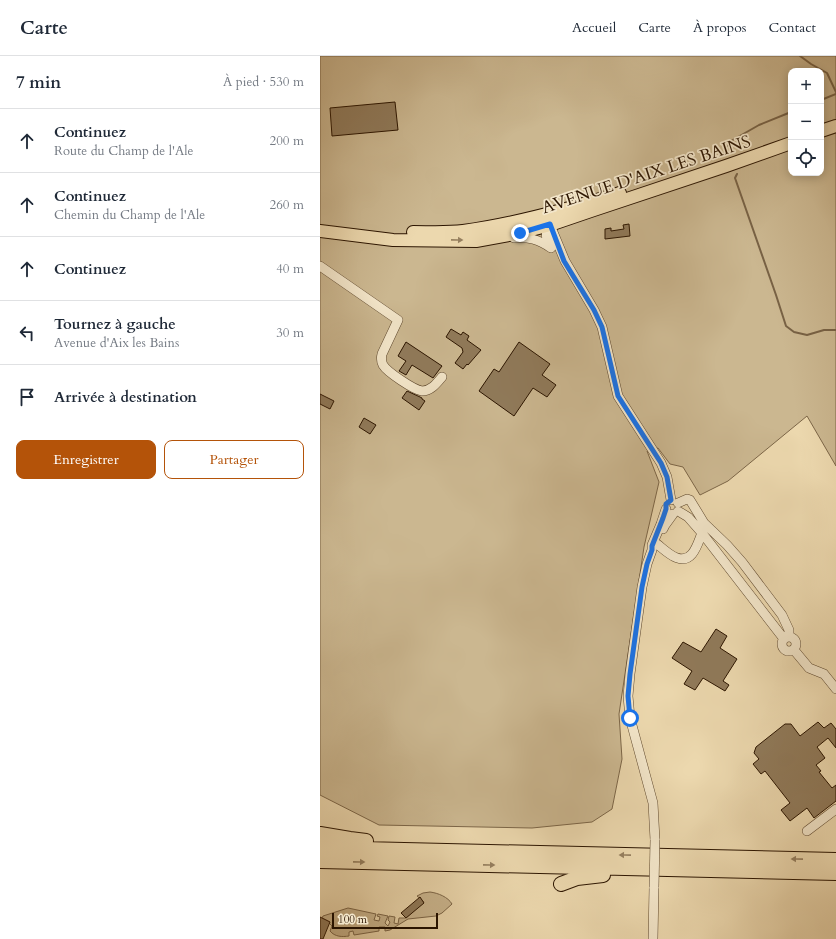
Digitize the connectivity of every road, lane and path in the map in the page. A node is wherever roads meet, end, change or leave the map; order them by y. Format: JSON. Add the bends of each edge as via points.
{"nodes":[{"id":1,"x":836,"y":126,"type":"edge"},
{"id":2,"x":824,"y":130,"type":"edge"},
{"id":3,"x":788,"y":139,"type":"edge"},
{"id":4,"x":788,"y":144,"type":"edge"},
{"id":5,"x":618,"y":194,"type":"junction"},
{"id":6,"x":550,"y":224,"type":"junction"},
{"id":7,"x":320,"y":225,"type":"edge"},
{"id":8,"x":320,"y":231,"type":"edge"},
{"id":9,"x":461,"y":231,"type":"junction"},
{"id":10,"x":476,"y":241,"type":"junction"},
{"id":11,"x":550,"y":247,"type":"junction"},
{"id":12,"x":564,"y":261,"type":"junction"},
{"id":13,"x":320,"y":266,"type":"edge"},
{"id":14,"x":442,"y":377,"type":"dead end"},
{"id":15,"x":673,"y":507,"type":"junction"},
{"id":16,"x":702,"y":533,"type":"junction"},
{"id":17,"x":654,"y":547,"type":"junction"},
{"id":18,"x":787,"y":638,"type":"junction"},
{"id":19,"x":836,"y":689,"type":"edge"},
{"id":20,"x":836,"y":809,"type":"edge"},
{"id":21,"x":807,"y":831,"type":"dead end"},
{"id":22,"x":320,"y":834,"type":"edge"},
{"id":23,"x":320,"y":848,"type":"edge"},
{"id":24,"x":500,"y":852,"type":"junction"},
{"id":25,"x":836,"y":860,"type":"edge"},
{"id":26,"x":320,"y":861,"type":"edge"},
{"id":27,"x":817,"y":873,"type":"junction"},
{"id":28,"x":836,"y":873,"type":"edge"},
{"id":29,"x":561,"y":884,"type":"dead end"},
{"id":30,"x":653,"y":939,"type":"edge"}],
"edges":[{"from":1,"to":2,"type":"main road"},
{"from":3,"to":5,"type":"main road","name":"AVENUE D'AIX LES BAINS"},
{"from":4,"to":6,"type":"main road","name":"AVENUE D'AIX LES BAINS"},
{"from":5,"to":6,"type":"street","via":[[556,216]]},
{"from":5,"to":9,"type":"main road","name":"AVENUE D'AIX LES BAINS","via":[[545,216]]},
{"from":6,"to":9,"type":"main road","via":[[537,221],[485,230]]},
{"from":6,"to":10,"type":"main road","name":"AVENUE D'AIX LES BAINS","via":[[520,233]]},
{"from":6,"to":11,"type":"street","via":[[546,231]]},
{"from":6,"to":12,"type":"street"},
{"from":7,"to":9,"type":"main road","name":"AVENUE D'AIX LES BAINS","via":[[388,232]]},
{"from":8,"to":10,"type":"main road","name":"AVENUE D'AIX LES BAINS","one_way":true,"via":[[393,240]]},
{"from":10,"to":11,"type":"street","via":[[524,237]]},
{"from":11,"to":12,"type":"street"},
{"from":12,"to":15,"type":"street","via":[[602,327],[618,396],[661,463],[667,477]]},
{"from":13,"to":14,"type":"street","via":[[398,320],[381,359],[391,374],[422,391],[430,389]]},
{"from":15,"to":16,"type":"street","via":[[688,517]]},
{"from":15,"to":17,"type":"street","via":[[661,524],[652,546]]},
{"from":15,"to":18,"type":"street","via":[[687,499],[690,500],[704,523],[742,562],[782,615],[789,630]]},
{"from":16,"to":17,"type":"street","via":[[693,553],[683,559]]},
{"from":16,"to":18,"type":"street"},
{"from":17,"to":30,"type":"street","bridge":true,"via":[[642,587],[628,696],[630,718],[654,803]]},
{"from":18,"to":19,"type":"street","via":[[782,647],[786,651],[794,650],[809,668],[824,674]]},
{"from":20,"to":21,"type":"street"},
{"from":22,"to":24,"type":"highway"},
{"from":23,"to":24,"type":"highway"},
{"from":25,"to":24,"type":"highway","one_way":true},
{"from":26,"to":27,"type":"highway","one_way":true},
{"from":27,"to":28,"type":"highway"},
{"from":27,"to":29,"type":"highway","via":[[600,875],[577,878]]}]}
